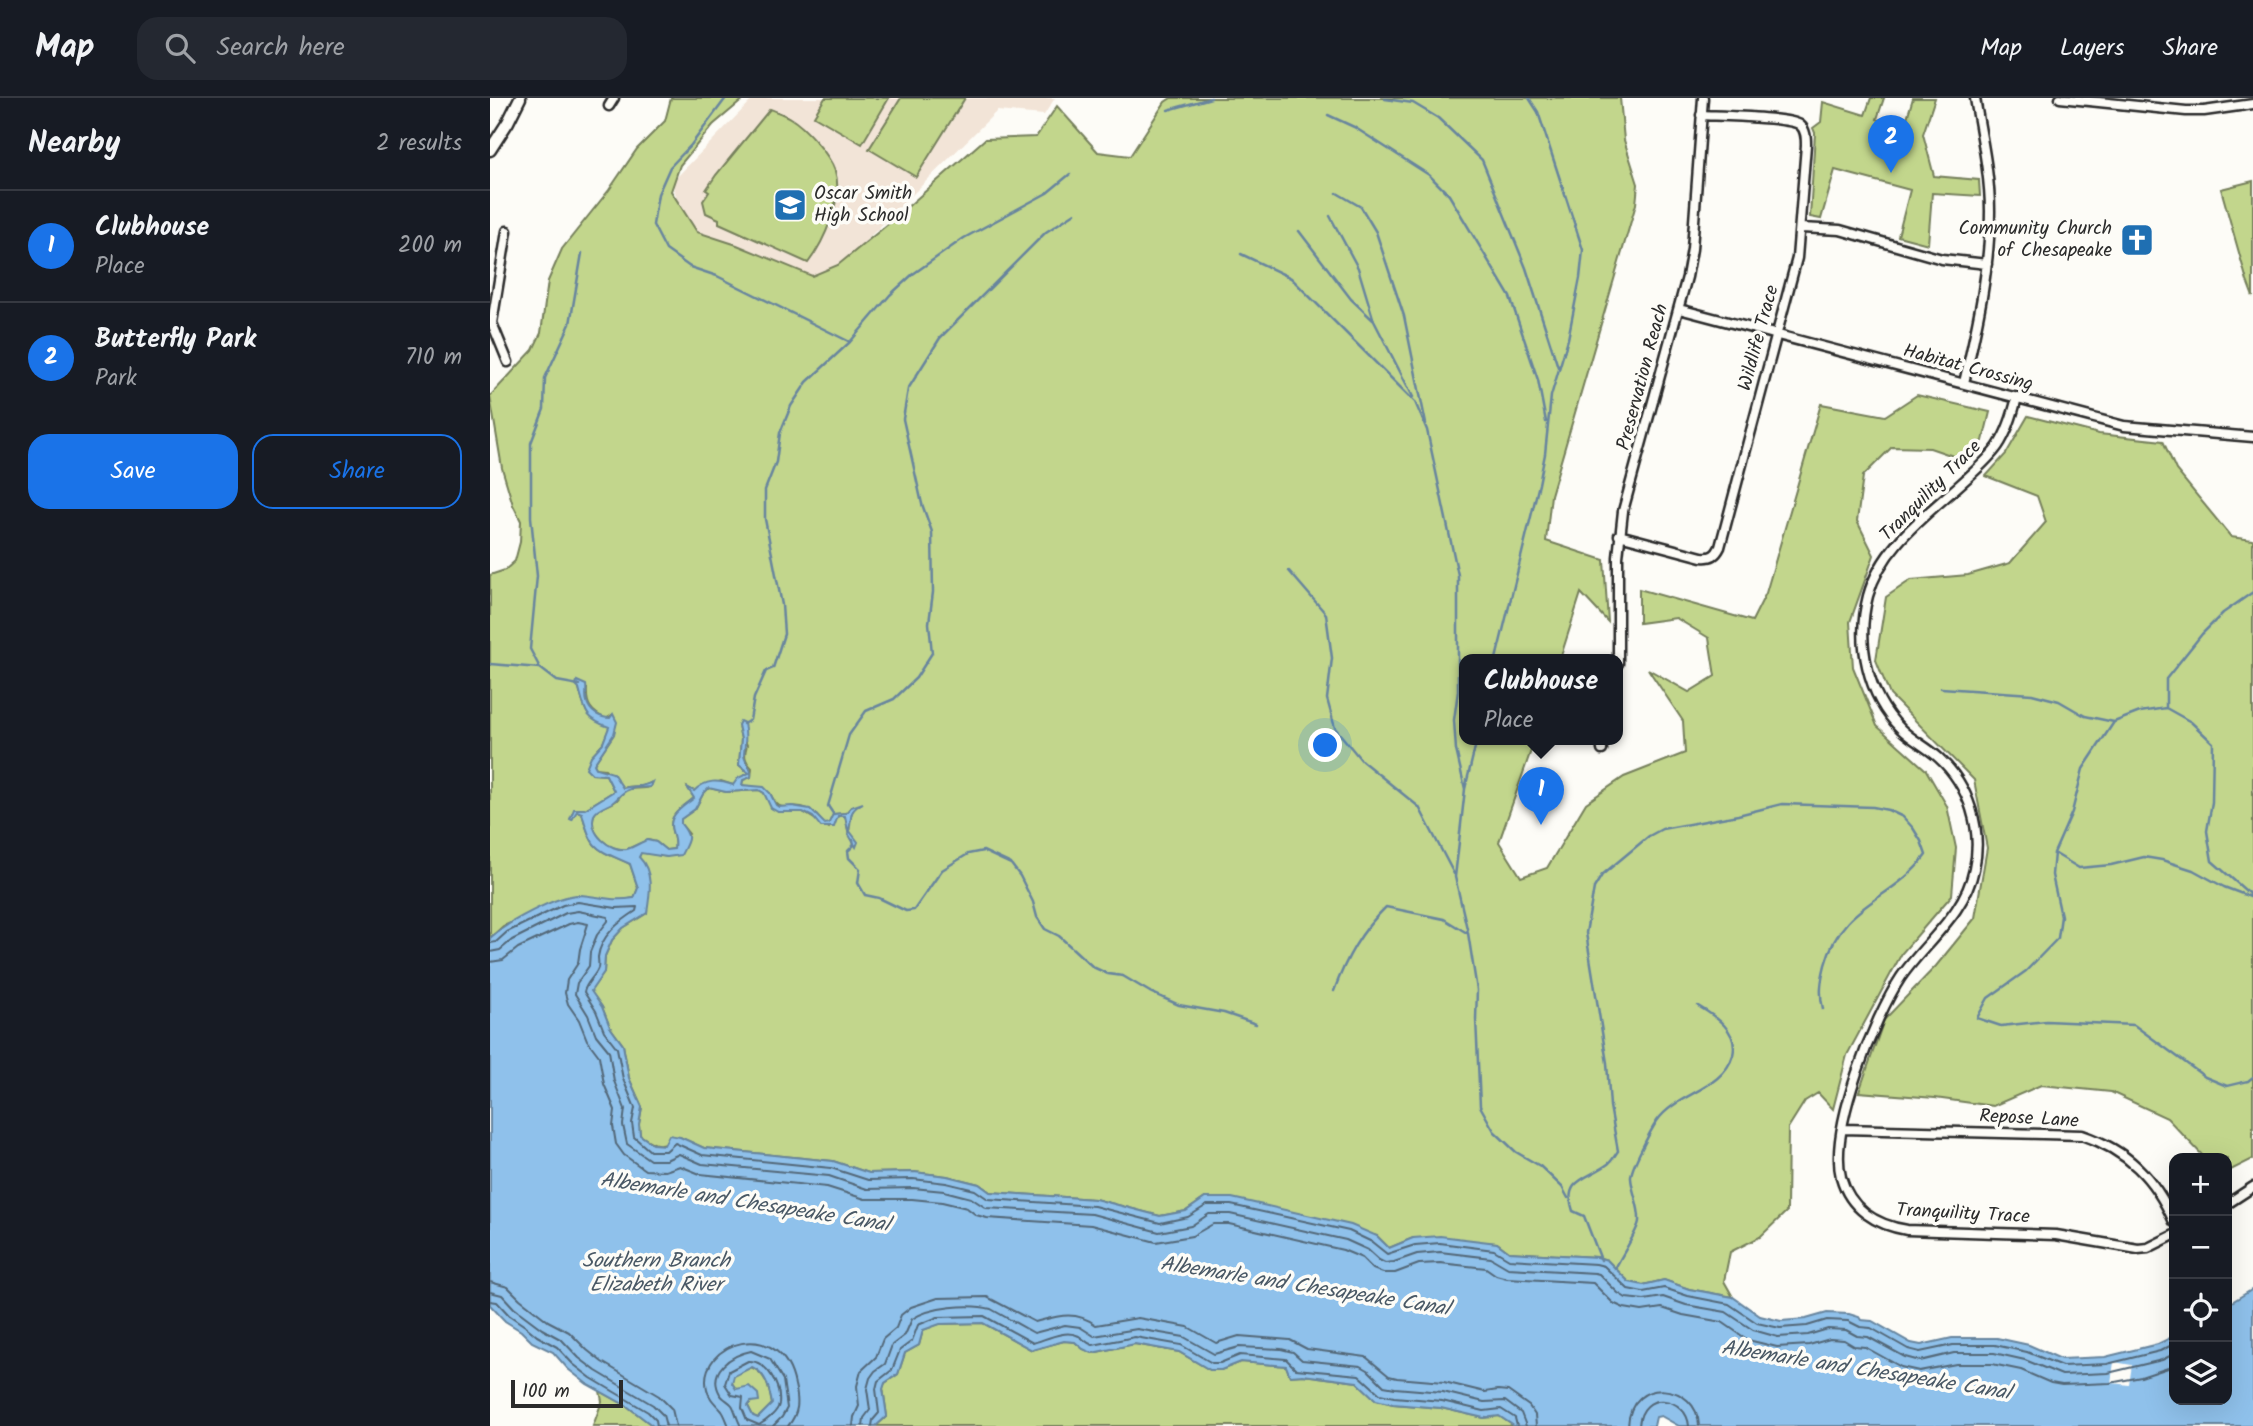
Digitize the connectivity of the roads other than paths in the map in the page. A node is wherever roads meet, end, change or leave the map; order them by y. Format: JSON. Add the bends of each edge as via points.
{"nodes":[{"id":1,"x":520,"y":98,"type":"edge"},
{"id":2,"x":1703,"y":98,"type":"edge"},
{"id":3,"x":1975,"y":98,"type":"edge"},
{"id":4,"x":2060,"y":98,"type":"edge"},
{"id":5,"x":2253,"y":104,"type":"edge"},
{"id":6,"x":1701,"y":115,"type":"junction"},
{"id":7,"x":490,"y":150,"type":"edge"},
{"id":8,"x":1801,"y":228,"type":"junction"},
{"id":9,"x":507,"y":231,"type":"dead end"},
{"id":10,"x":1987,"y":264,"type":"junction"},
{"id":11,"x":1679,"y":309,"type":"junction"},
{"id":12,"x":491,"y":323,"type":"edge"},
{"id":13,"x":1777,"y":334,"type":"junction"},
{"id":14,"x":508,"y":362,"type":"dead end"},
{"id":15,"x":1965,"y":383,"type":"junction"},
{"id":16,"x":2017,"y":397,"type":"junction"},
{"id":17,"x":2253,"y":437,"type":"edge"},
{"id":18,"x":1619,"y":535,"type":"junction"},
{"id":19,"x":1618,"y":654,"type":"edge"},
{"id":20,"x":1602,"y":745,"type":"edge"},
{"id":21,"x":1602,"y":750,"type":"dead end"},
{"id":22,"x":1843,"y":1129,"type":"junction"},
{"id":23,"x":2253,"y":1186,"type":"edge"},
{"id":24,"x":2232,"y":1201,"type":"edge"},
{"id":25,"x":2171,"y":1216,"type":"edge"},
{"id":26,"x":2169,"y":1238,"type":"edge"}],
"edges":[{"from":1,"to":7,"type":"street"},
{"from":2,"to":6,"type":"street","name":"Preservation Reach"},
{"from":3,"to":10,"type":"street","via":[[1989,191]]},
{"from":4,"to":5,"type":"street","via":[[2186,111]]},
{"from":6,"to":8,"type":"street","name":"Wildlife Trace","via":[[1789,121],[1802,127],[1806,139]]},
{"from":6,"to":11,"type":"street","name":"Preservation Reach","via":[[1692,249]]},
{"from":8,"to":10,"type":"street","via":[[1840,230],[1942,259]]},
{"from":8,"to":13,"type":"street","name":"Wildlife Trace"},
{"from":9,"to":12,"type":"street"},
{"from":10,"to":15,"type":"street"},
{"from":11,"to":13,"type":"street","name":"Habitat Crossing"},
{"from":11,"to":18,"type":"street","name":"Preservation Reach"},
{"from":12,"to":14,"type":"street"},
{"from":13,"to":15,"type":"street","name":"Habitat Crossing"},
{"from":13,"to":18,"type":"street","name":"Wildlife Trace","via":[[1716,554],[1702,557]]},
{"from":15,"to":16,"type":"street","name":"Habitat Crossing"},
{"from":16,"to":17,"type":"street","name":"Habitat Crossing","via":[[2124,426]]},
{"from":16,"to":22,"type":"street","name":"Tranquility Trace","via":[[1997,447],[1888,555],[1866,607],[1864,652],[1877,698],[1894,723],[1942,761],[1964,791],[1975,825],[1976,857],[1963,902],[1901,977],[1881,1013],[1859,1065]]},
{"from":18,"to":19,"type":"street","name":"Preservation Reach"},
{"from":20,"to":21,"type":"street"},
{"from":22,"to":25,"type":"street","name":"Repose Lane","via":[[2082,1135],[2112,1147],[2133,1163],[2161,1196]]},
{"from":22,"to":26,"type":"street","name":"Tranquility Trace","via":[[1838,1154],[1842,1178],[1858,1207],[1888,1227],[2056,1235],[2138,1249]]},
{"from":23,"to":24,"type":"street"}]}
